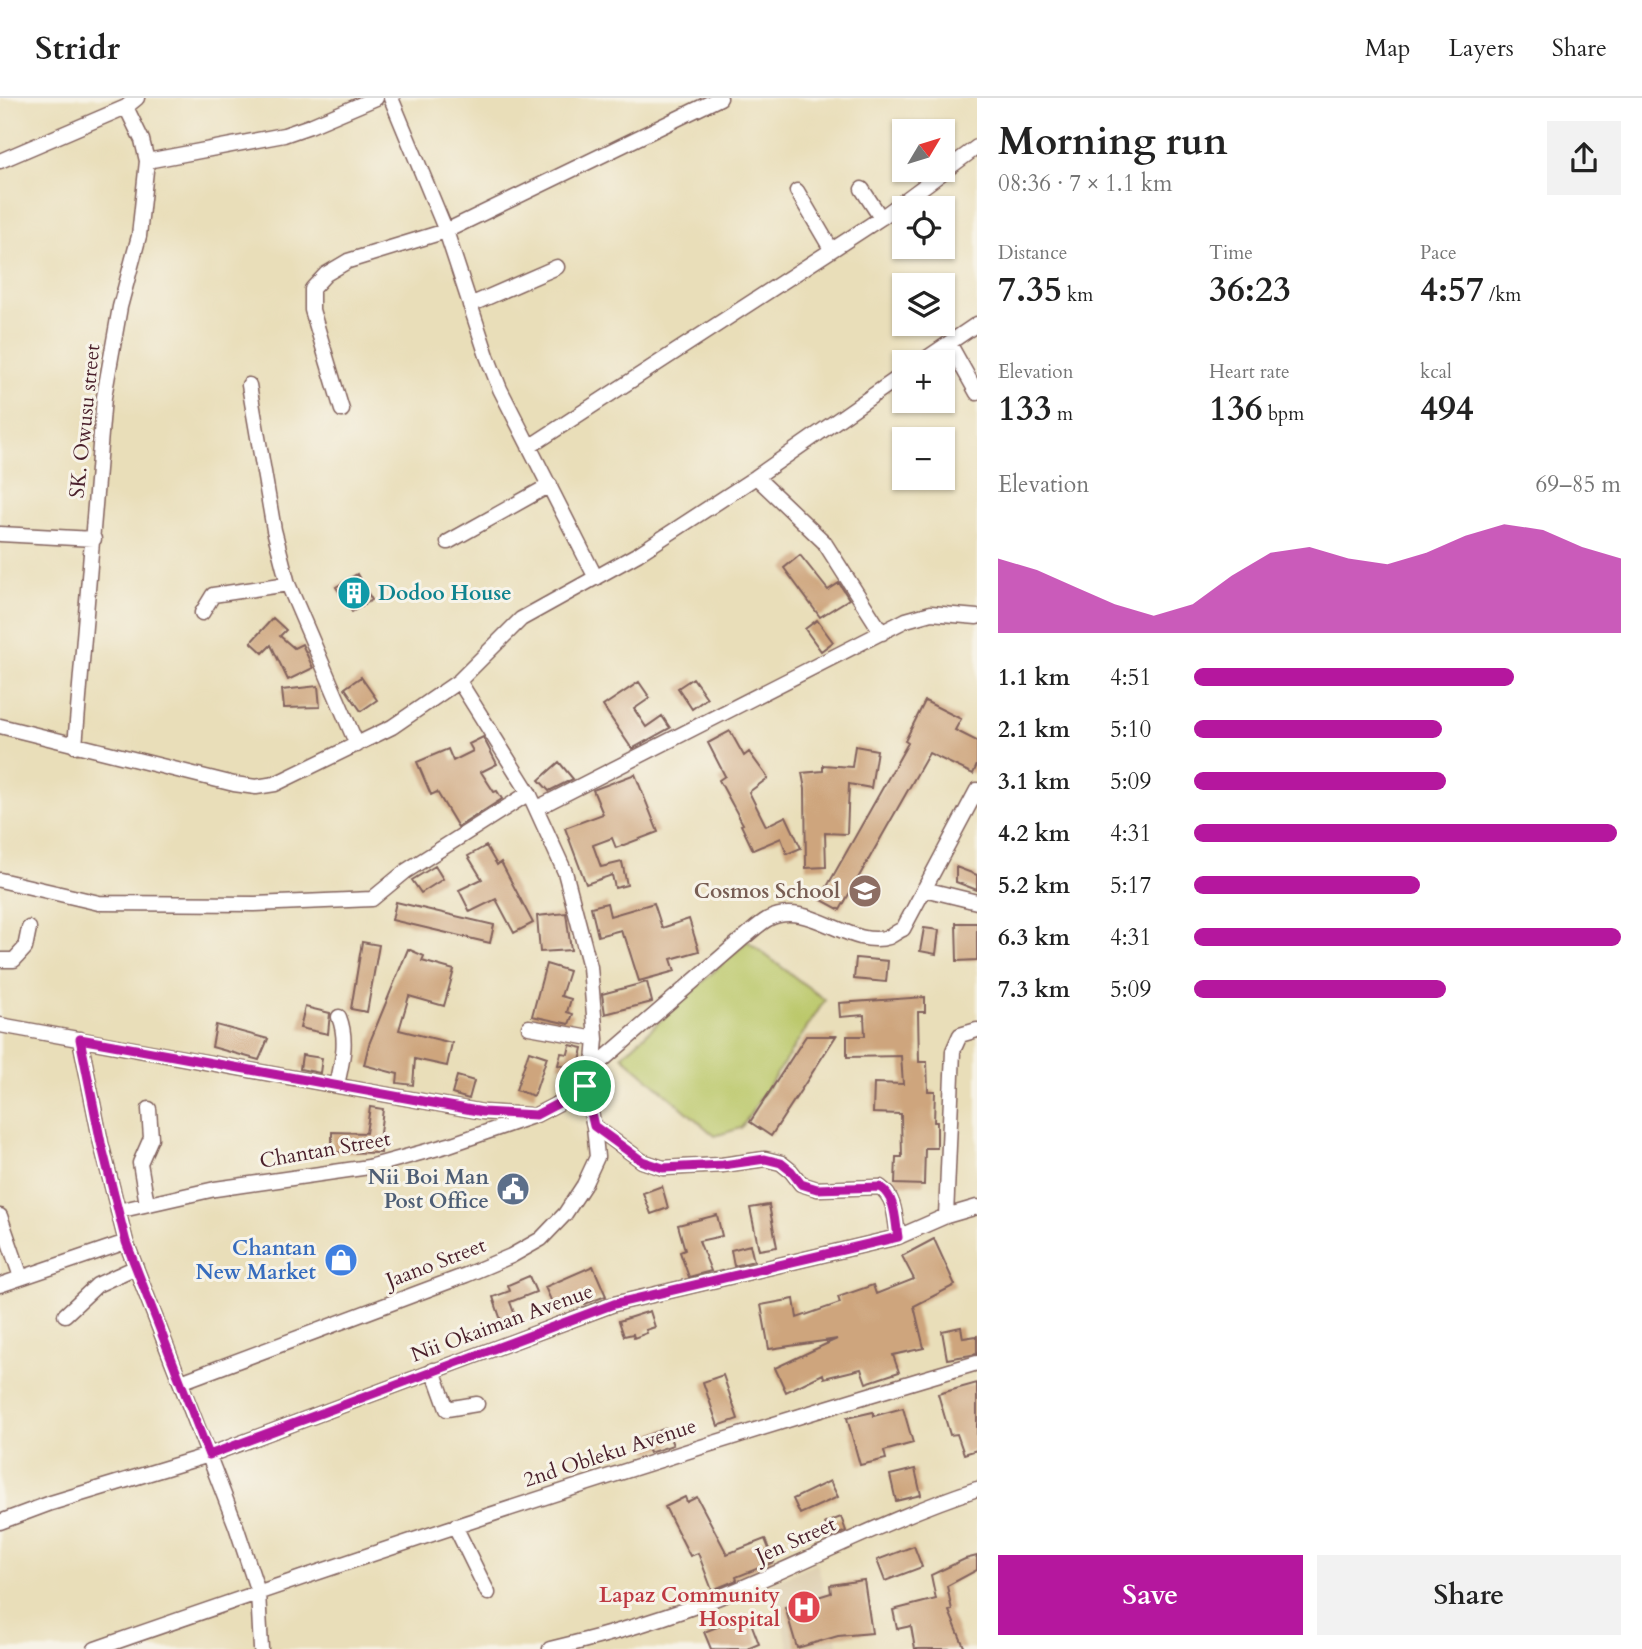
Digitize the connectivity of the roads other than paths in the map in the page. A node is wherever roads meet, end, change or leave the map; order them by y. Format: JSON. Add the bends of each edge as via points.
{"nodes":[{"id":1,"x":376,"y":98,"type":"edge"},
{"id":2,"x":391,"y":98,"type":"edge"},
{"id":3,"x":720,"y":98,"type":"edge"},
{"id":4,"x":132,"y":103,"type":"edge"},
{"id":5,"x":977,"y":147,"type":"edge"},
{"id":6,"x":147,"y":160,"type":"junction"},
{"id":7,"x":0,"y":161,"type":"edge"},
{"id":8,"x":862,"y":189,"type":"dead end"},
{"id":9,"x":797,"y":191,"type":"dead end"},
{"id":10,"x":881,"y":218,"type":"junction"},
{"id":11,"x":446,"y":231,"type":"junction"},
{"id":12,"x":831,"y":249,"type":"junction"},
{"id":13,"x":557,"y":267,"type":"dead end"},
{"id":14,"x":470,"y":305,"type":"junction"},
{"id":15,"x":977,"y":324,"type":"edge"},
{"id":16,"x":949,"y":343,"type":"junction"},
{"id":17,"x":939,"y":350,"type":"edge"},
{"id":18,"x":892,"y":382,"type":"edge"},
{"id":19,"x":249,"y":385,"type":"dead end"},
{"id":20,"x":977,"y":393,"type":"edge"},
{"id":21,"x":342,"y":410,"type":"dead end"},
{"id":22,"x":530,"y":447,"type":"junction"},
{"id":23,"x":756,"y":477,"type":"junction"},
{"id":24,"x":550,"y":485,"type":"junction"},
{"id":25,"x":0,"y":534,"type":"edge"},
{"id":26,"x":94,"y":539,"type":"junction"},
{"id":27,"x":449,"y":542,"type":"dead end"},
{"id":28,"x":596,"y":578,"type":"junction"},
{"id":29,"x":288,"y":584,"type":"junction"},
{"id":30,"x":202,"y":613,"type":"dead end"},
{"id":31,"x":977,"y":617,"type":"edge"},
{"id":32,"x":882,"y":633,"type":"junction"},
{"id":33,"x":459,"y":681,"type":"junction"},
{"id":34,"x":0,"y":726,"type":"edge"},
{"id":35,"x":357,"y":745,"type":"junction"},
{"id":36,"x":75,"y":746,"type":"junction"},
{"id":37,"x":977,"y":790,"type":"edge"},
{"id":38,"x":529,"y":793,"type":"junction"},
{"id":39,"x":537,"y":808,"type":"junction"},
{"id":40,"x":0,"y":880,"type":"edge"},
{"id":41,"x":924,"y":889,"type":"junction"},
{"id":42,"x":977,"y":902,"type":"edge"},
{"id":43,"x":29,"y":928,"type":"dead end"},
{"id":44,"x":0,"y":960,"type":"edge"},
{"id":45,"x":339,"y":1017,"type":"dead end"},
{"id":46,"x":0,"y":1026,"type":"edge"},
{"id":47,"x":529,"y":1027,"type":"dead end"},
{"id":48,"x":977,"y":1030,"type":"edge"},
{"id":49,"x":596,"y":1038,"type":"junction"},
{"id":50,"x":80,"y":1039,"type":"junction"},
{"id":51,"x":590,"y":1071,"type":"junction"},
{"id":52,"x":337,"y":1085,"type":"junction"},
{"id":53,"x":585,"y":1086,"type":"junction"},
{"id":54,"x":149,"y":1109,"type":"dead end"},
{"id":55,"x":536,"y":1115,"type":"junction"},
{"id":56,"x":594,"y":1126,"type":"junction"},
{"id":57,"x":147,"y":1204,"type":"junction"},
{"id":58,"x":977,"y":1207,"type":"edge"},
{"id":59,"x":118,"y":1211,"type":"junction"},
{"id":60,"x":0,"y":1216,"type":"edge"},
{"id":61,"x":946,"y":1216,"type":"junction"},
{"id":62,"x":898,"y":1237,"type":"junction"},
{"id":63,"x":126,"y":1242,"type":"junction"},
{"id":64,"x":136,"y":1267,"type":"junction"},
{"id":65,"x":21,"y":1276,"type":"junction"},
{"id":66,"x":0,"y":1285,"type":"edge"},
{"id":67,"x":65,"y":1315,"type":"dead end"},
{"id":68,"x":977,"y":1363,"type":"edge"},
{"id":69,"x":433,"y":1370,"type":"junction"},
{"id":70,"x":181,"y":1381,"type":"junction"},
{"id":71,"x":477,"y":1404,"type":"dead end"},
{"id":72,"x":209,"y":1455,"type":"junction"},
{"id":73,"x":977,"y":1489,"type":"edge"},
{"id":74,"x":0,"y":1522,"type":"edge"},
{"id":75,"x":455,"y":1526,"type":"junction"},
{"id":76,"x":258,"y":1592,"type":"junction"},
{"id":77,"x":488,"y":1593,"type":"dead end"},
{"id":78,"x":95,"y":1649,"type":"edge"},
{"id":79,"x":261,"y":1649,"type":"edge"},
{"id":80,"x":550,"y":1649,"type":"edge"}],
"edges":[{"from":1,"to":6,"type":"street","via":[[284,135]]},
{"from":2,"to":11,"type":"street"},
{"from":3,"to":11,"type":"street"},
{"from":4,"to":6,"type":"street","name":"SK. Owusu street"},
{"from":4,"to":7,"type":"street"},
{"from":5,"to":10,"type":"street"},
{"from":6,"to":26,"type":"street","name":"SK. Owusu street","via":[[139,236],[104,397]]},
{"from":8,"to":10,"type":"street"},
{"from":9,"to":12,"type":"street"},
{"from":10,"to":12,"type":"street"},
{"from":11,"to":14,"type":"street"},
{"from":11,"to":21,"type":"street","via":[[348,261],[312,289],[312,310]]},
{"from":12,"to":22,"type":"street"},
{"from":13,"to":14,"type":"street"},
{"from":14,"to":22,"type":"street","via":[[500,389]]},
{"from":15,"to":16,"type":"street"},
{"from":16,"to":17,"type":"street"},
{"from":16,"to":20,"type":"street"},
{"from":18,"to":23,"type":"street"},
{"from":19,"to":29,"type":"street"},
{"from":22,"to":24,"type":"street"},
{"from":23,"to":28,"type":"street"},
{"from":23,"to":32,"type":"street","via":[[824,542]]},
{"from":24,"to":27,"type":"street"},
{"from":24,"to":28,"type":"street"},
{"from":25,"to":26,"type":"street"},
{"from":26,"to":36,"type":"street","name":"SK. Owusu street"},
{"from":28,"to":33,"type":"street","via":[[521,619]]},
{"from":29,"to":30,"type":"street","via":[[213,595]]},
{"from":29,"to":35,"type":"street"},
{"from":31,"to":32,"type":"street","via":[[931,613]]},
{"from":32,"to":39,"type":"street"},
{"from":33,"to":35,"type":"street"},
{"from":33,"to":38,"type":"street"},
{"from":34,"to":36,"type":"street"},
{"from":35,"to":36,"type":"street","via":[[275,784],[256,787]]},
{"from":37,"to":41,"type":"street"},
{"from":38,"to":39,"type":"street"},
{"from":38,"to":40,"type":"street","via":[[406,871],[372,900],[99,903]]},
{"from":39,"to":49,"type":"street","via":[[565,872],[590,967]]},
{"from":41,"to":42,"type":"street"},
{"from":41,"to":51,"type":"street","via":[[903,929],[887,938],[866,938],[796,914],[768,919]]},
{"from":43,"to":44,"type":"street","via":[[22,953],[14,960]]},
{"from":45,"to":52,"type":"street","via":[[344,1041]]},
{"from":46,"to":50,"type":"street"},
{"from":47,"to":49,"type":"street"},
{"from":48,"to":61,"type":"street","via":[[960,1035],[953,1051]]},
{"from":49,"to":51,"type":"street"},
{"from":50,"to":52,"type":"street"},
{"from":50,"to":59,"type":"street"},
{"from":51,"to":53,"type":"street"},
{"from":52,"to":55,"type":"street","via":[[483,1112]]},
{"from":53,"to":55,"type":"street","name":"Chantan Street"},
{"from":53,"to":56,"type":"street","name":"Jaano Street"},
{"from":54,"to":57,"type":"street","via":[[152,1138],[140,1163]]},
{"from":55,"to":57,"type":"street","name":"Chantan Street","via":[[369,1167],[215,1189]]},
{"from":56,"to":62,"type":"street","via":[[642,1161],[663,1168],[765,1159],[781,1163],[801,1184],[817,1189],[880,1187],[892,1201]]},
{"from":56,"to":70,"type":"street","name":"Jaano Street","via":[[597,1157],[584,1185],[541,1239],[466,1275]]},
{"from":57,"to":59,"type":"street","name":"Chantan Street"},
{"from":58,"to":61,"type":"street","name":"Nii Okaiman Avenue"},
{"from":59,"to":63,"type":"street"},
{"from":60,"to":65,"type":"street"},
{"from":61,"to":62,"type":"street","name":"Nii Okaiman Avenue"},
{"from":62,"to":69,"type":"street","name":"Nii Okaiman Avenue","via":[[614,1304]]},
{"from":63,"to":64,"type":"street"},
{"from":63,"to":65,"type":"street"},
{"from":64,"to":67,"type":"street","via":[[97,1285]]},
{"from":64,"to":70,"type":"street"},
{"from":65,"to":66,"type":"street"},
{"from":68,"to":75,"type":"street","name":"2nd Obleku Avenue"},
{"from":69,"to":71,"type":"street","via":[[447,1409]]},
{"from":69,"to":72,"type":"street","name":"Nii Okaiman Avenue"},
{"from":70,"to":72,"type":"street"},
{"from":72,"to":74,"type":"street","name":"Nii Okaiman Avenue"},
{"from":72,"to":76,"type":"street"},
{"from":73,"to":80,"type":"street","name":"Jen Street","via":[[928,1505],[727,1594]]},
{"from":75,"to":76,"type":"street","name":"2nd Obleku Avenue"},
{"from":75,"to":77,"type":"street"},
{"from":76,"to":78,"type":"street","name":"2nd Obleku Avenue"},
{"from":76,"to":79,"type":"street"}]}
